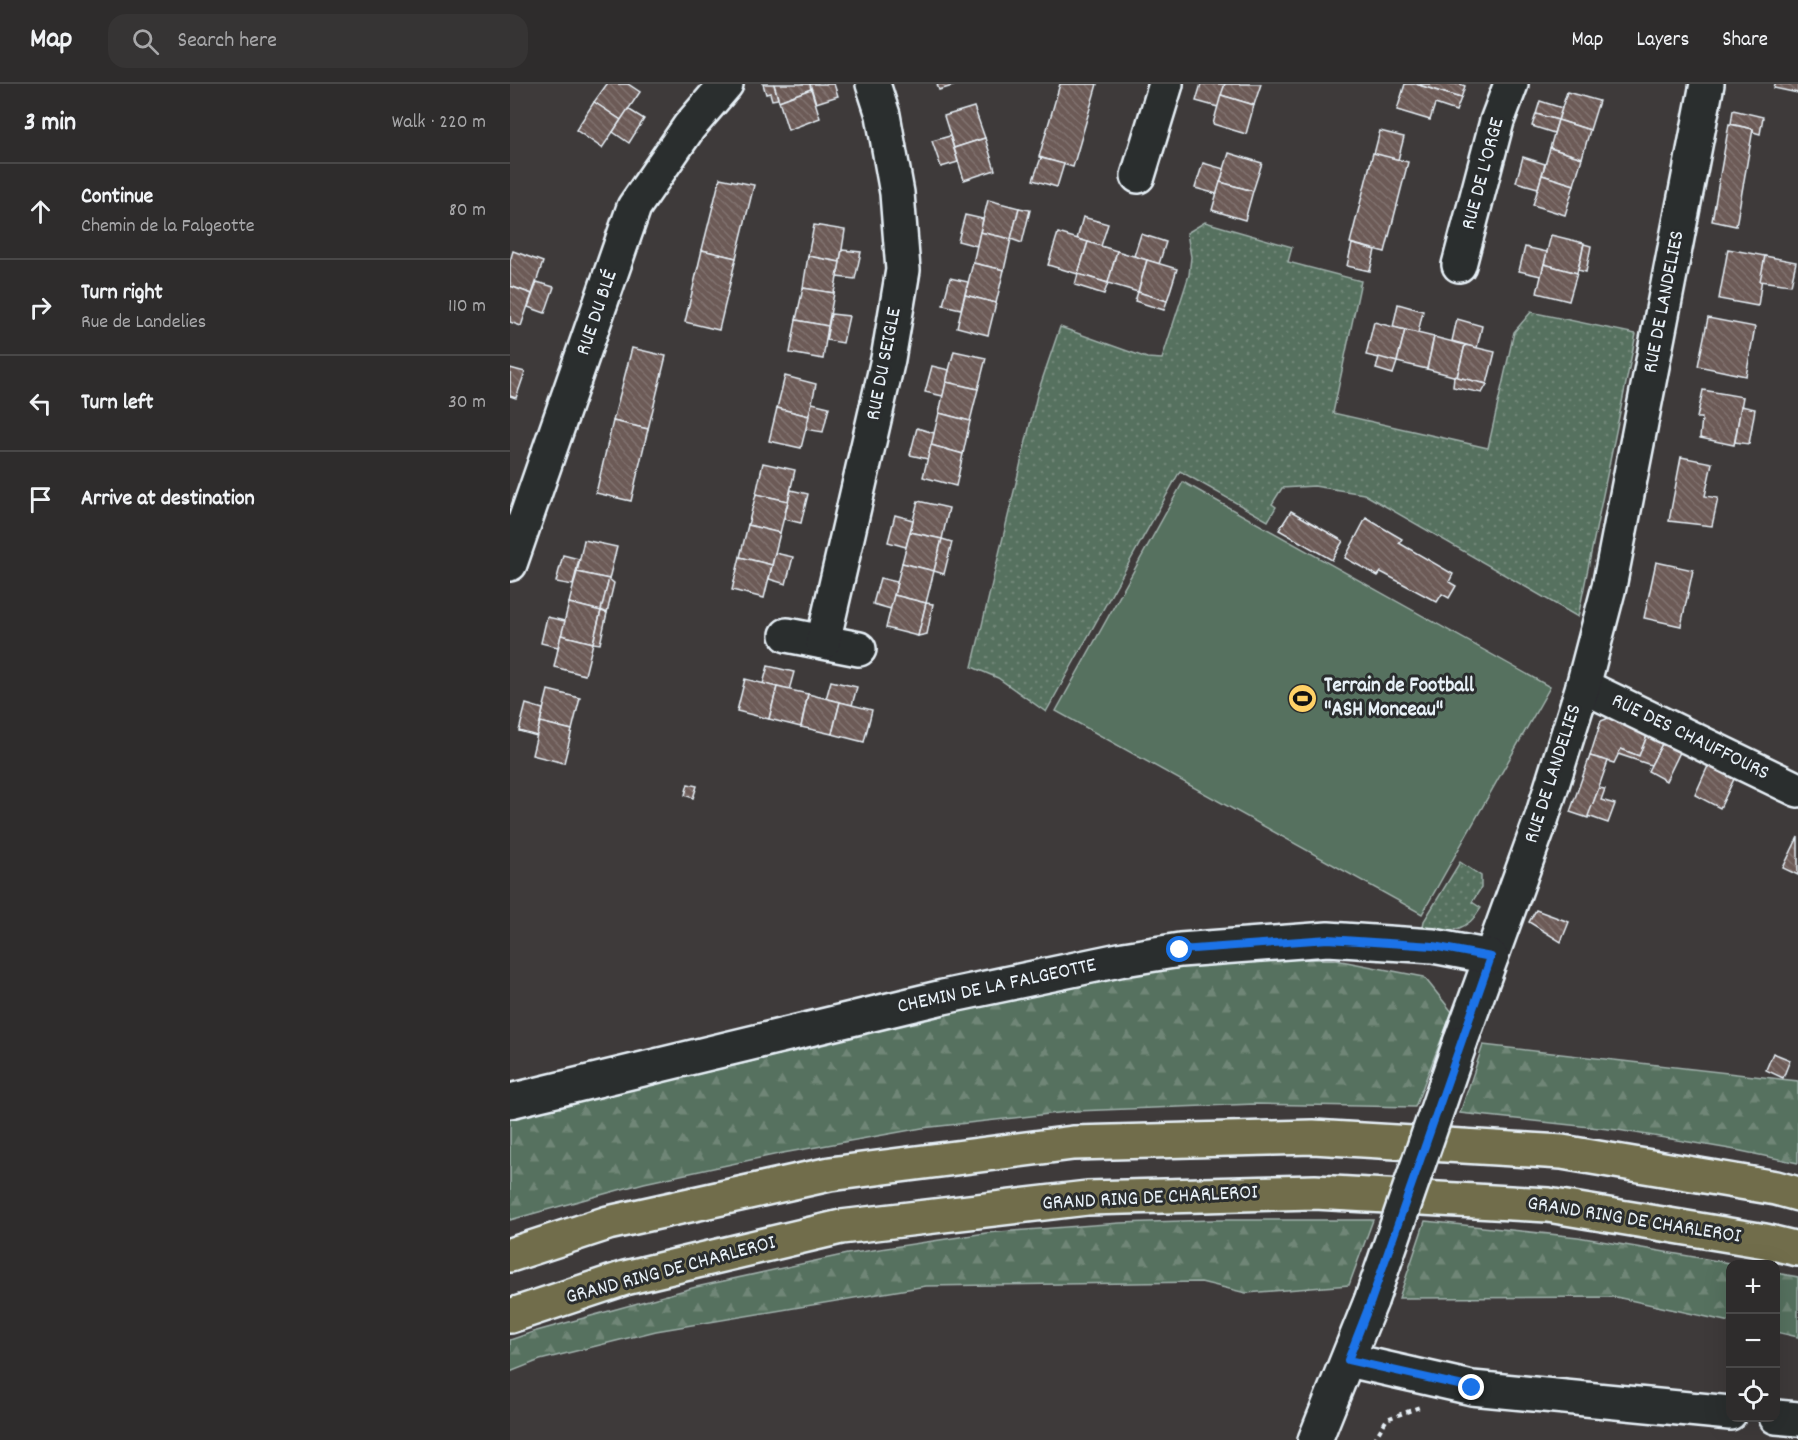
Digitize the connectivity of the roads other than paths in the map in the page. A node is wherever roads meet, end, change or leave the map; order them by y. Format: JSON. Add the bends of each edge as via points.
{"nodes":[{"id":1,"x":726,"y":84,"type":"edge"},
{"id":2,"x":873,"y":84,"type":"edge"},
{"id":3,"x":1166,"y":84,"type":"edge"},
{"id":4,"x":1511,"y":84,"type":"edge"},
{"id":5,"x":1707,"y":84,"type":"edge"},
{"id":6,"x":1137,"y":176,"type":"dead end"},
{"id":7,"x":1459,"y":265,"type":"dead end"},
{"id":8,"x":510,"y":564,"type":"edge"},
{"id":9,"x":787,"y":635,"type":"dead end"},
{"id":10,"x":823,"y":642,"type":"junction"},
{"id":11,"x":859,"y":649,"type":"dead end"},
{"id":12,"x":1582,"y":686,"type":"junction"},
{"id":13,"x":1798,"y":790,"type":"edge"},
{"id":14,"x":1491,"y":957,"type":"junction"},
{"id":15,"x":510,"y":1101,"type":"edge"},
{"id":16,"x":1798,"y":1194,"type":"edge"},
{"id":17,"x":1798,"y":1249,"type":"edge"},
{"id":18,"x":510,"y":1255,"type":"edge"},
{"id":19,"x":510,"y":1316,"type":"edge"},
{"id":20,"x":1348,"y":1360,"type":"junction"},
{"id":21,"x":1726,"y":1413,"type":"edge"},
{"id":22,"x":1780,"y":1417,"type":"edge"},
{"id":23,"x":1798,"y":1419,"type":"edge"},
{"id":24,"x":1315,"y":1440,"type":"edge"}],
"edges":[{"from":1,"to":8,"type":"street","name":"RUE DU BLÉ","via":[[689,127],[634,207]]},
{"from":2,"to":10,"type":"street","name":"RUE DU SEIGLE","via":[[883,115],[897,193],[903,270],[888,359]]},
{"from":3,"to":6,"type":"street"},
{"from":4,"to":7,"type":"street","name":"RUE DE L'ORGE","via":[[1497,121]]},
{"from":5,"to":12,"type":"street","name":"RUE DE LANDELIES","via":[[1609,587]]},
{"from":9,"to":10,"type":"street"},
{"from":10,"to":11,"type":"street"},
{"from":12,"to":13,"type":"street","name":"RUE DES CHAUFFOURS"},
{"from":12,"to":14,"type":"street","name":"RUE DE LANDELIES","via":[[1542,817]]},
{"from":14,"to":15,"type":"street","name":"CHEMIN DE LA FALGEOTTE","via":[[1433,946],[1328,939],[1180,950],[943,997]]},
{"from":14,"to":20,"type":"street","name":"RUE DE LANDELIES","bridge":true},
{"from":16,"to":18,"type":"highway","via":[[1562,1152],[1313,1137],[1073,1143],[830,1174],[608,1224]]},
{"from":17,"to":19,"type":"highway","name":"GRAND RING DE CHARLEROI","via":[[1548,1205],[1315,1192],[1087,1198],[841,1227],[625,1278]]},
{"from":20,"to":21,"type":"street","via":[[1472,1388]]},
{"from":20,"to":24,"type":"street","name":"RUE DE LANDELIES"},
{"from":22,"to":23,"type":"street"}]}
